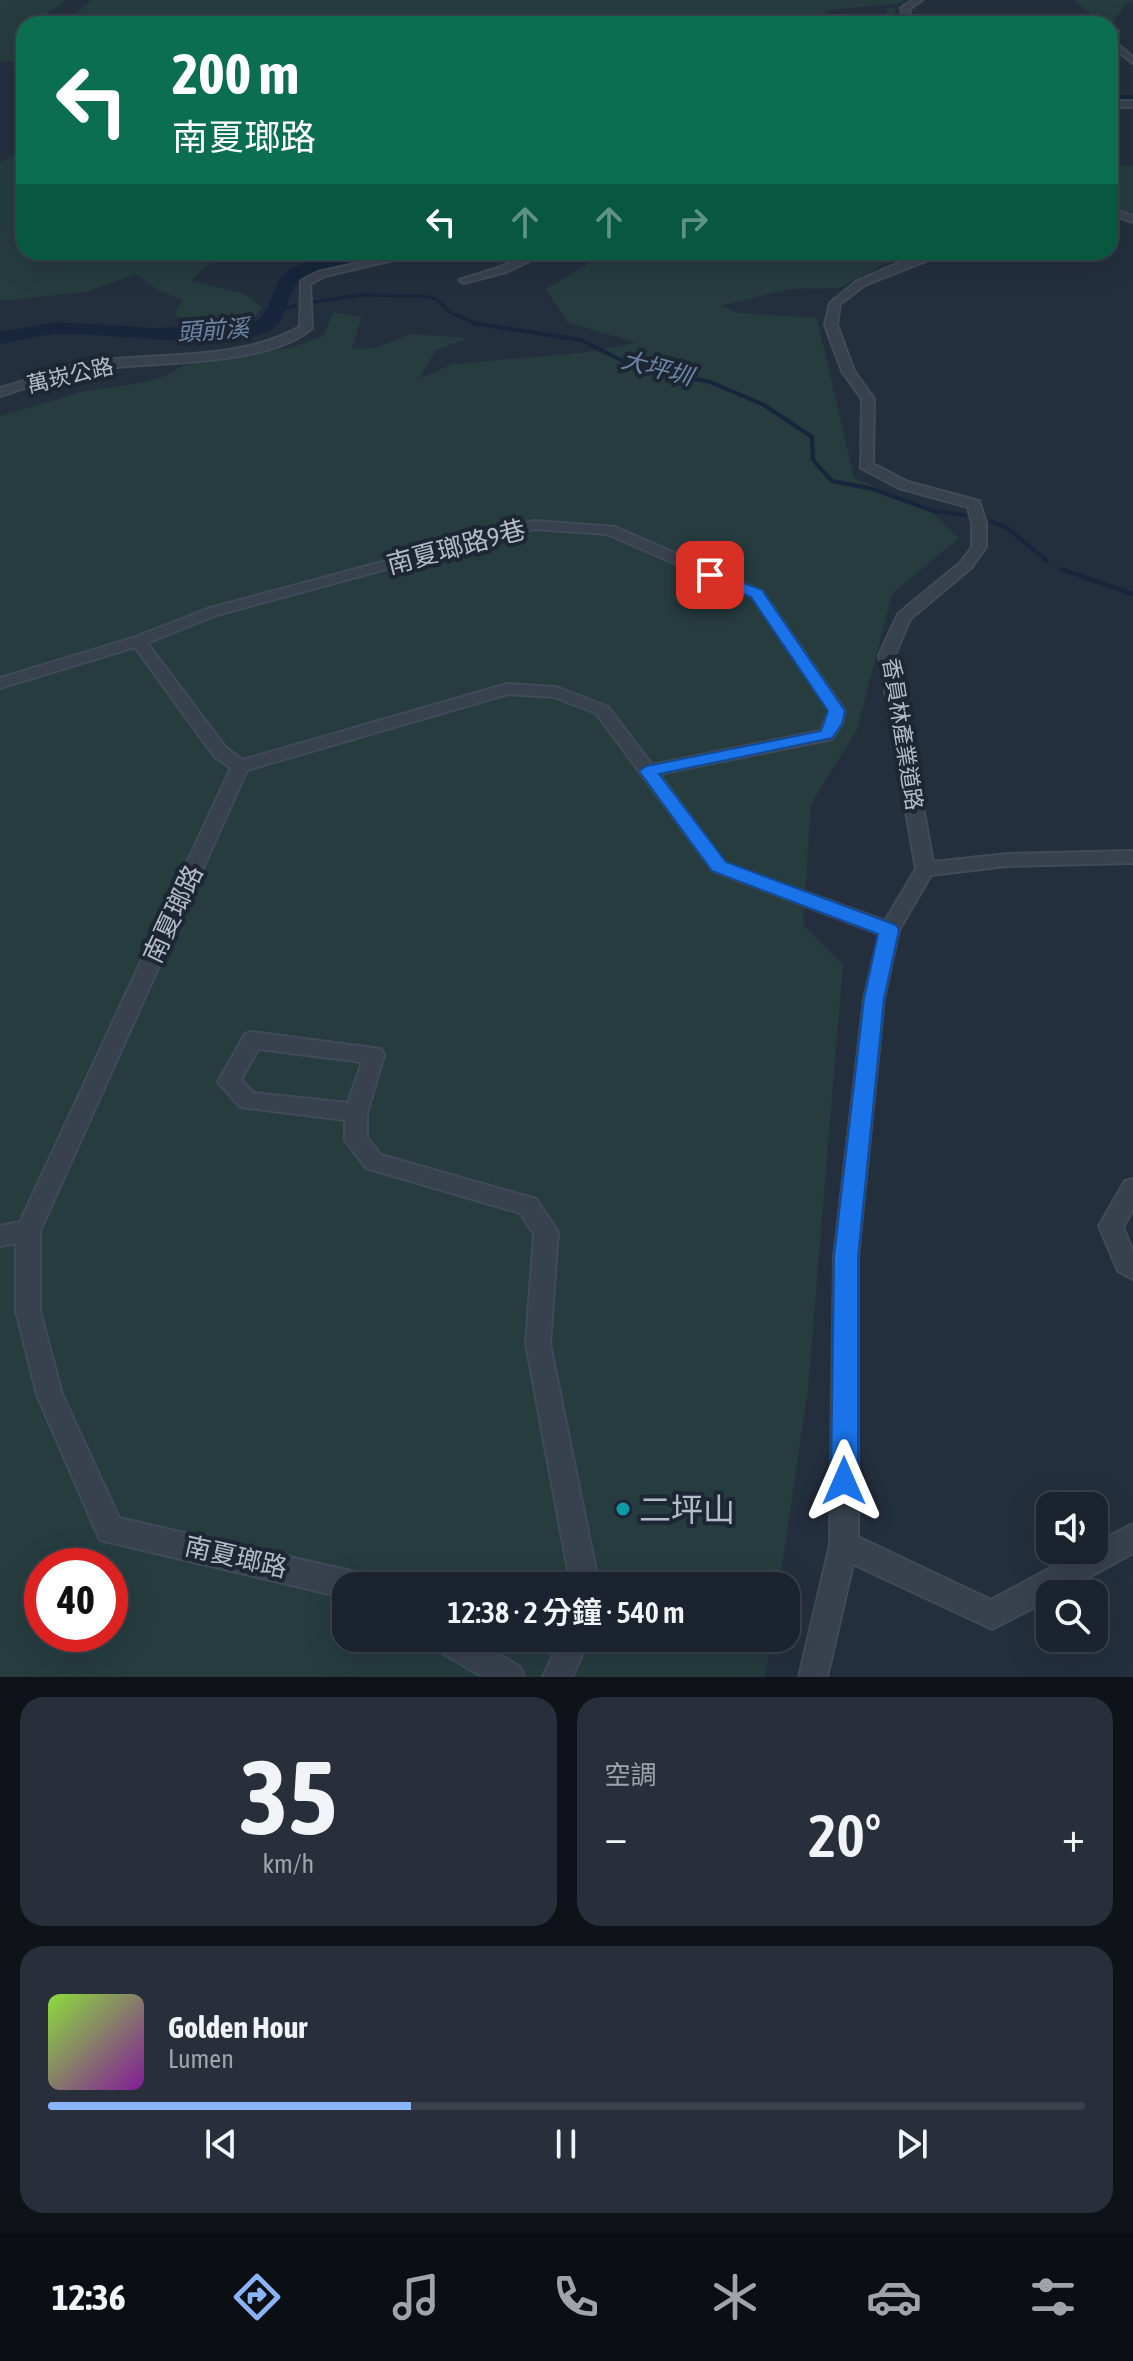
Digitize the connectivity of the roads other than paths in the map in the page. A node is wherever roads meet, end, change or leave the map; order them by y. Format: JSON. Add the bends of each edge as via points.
{"nodes":[{"id":1,"x":918,"y":0,"type":"edge"},
{"id":2,"x":907,"y":16,"type":"edge"},
{"id":3,"x":386,"y":260,"type":"edge"},
{"id":4,"x":525,"y":260,"type":"edge"},
{"id":5,"x":919,"y":260,"type":"edge"},
{"id":6,"x":464,"y":280,"type":"dead end"},
{"id":7,"x":0,"y":392,"type":"edge"},
{"id":8,"x":138,"y":641,"type":"junction"},
{"id":9,"x":0,"y":683,"type":"edge"},
{"id":10,"x":240,"y":766,"type":"junction"},
{"id":11,"x":647,"y":771,"type":"junction"},
{"id":12,"x":1133,"y":857,"type":"edge"},
{"id":13,"x":925,"y":869,"type":"junction"},
{"id":14,"x":889,"y":930,"type":"junction"},
{"id":15,"x":356,"y":1113,"type":"junction"},
{"id":16,"x":1133,"y":1188,"type":"edge"},
{"id":17,"x":28,"y":1231,"type":"junction"},
{"id":18,"x":0,"y":1236,"type":"edge"},
{"id":19,"x":1133,"y":1269,"type":"edge"},
{"id":20,"x":1133,"y":1538,"type":"edge"},
{"id":21,"x":844,"y":1545,"type":"junction"},
{"id":22,"x":582,"y":1572,"type":"edge"},
{"id":23,"x":332,"y":1581,"type":"edge"},
{"id":24,"x":468,"y":1652,"type":"edge"},
{"id":25,"x":569,"y":1652,"type":"edge"},
{"id":26,"x":510,"y":1677,"type":"edge"},
{"id":27,"x":557,"y":1677,"type":"edge"},
{"id":28,"x":813,"y":1677,"type":"edge"}],
"edges":[{"from":1,"to":2,"type":"street","via":[[905,8]]},
{"from":3,"to":7,"type":"street","name":"萬崁公路","via":[[305,283],[306,328],[296,336],[227,352],[81,367]]},
{"from":4,"to":6,"type":"street"},
{"from":5,"to":13,"type":"street","name":"香員林產業道路","via":[[861,283],[835,303],[831,325],[848,371],[868,399],[866,465],[894,480],[974,504],[979,523],[979,547],[966,565],[903,617],[887,655]]},
{"from":8,"to":9,"type":"street"},
{"from":8,"to":10,"type":"street","via":[[220,752]]},
{"from":8,"to":11,"type":"street","name":"南夏瑯路9巷","via":[[212,612],[534,525],[610,530],[757,594],[837,711],[826,735]]},
{"from":10,"to":11,"type":"street","via":[[507,689],[556,692],[602,710]]},
{"from":10,"to":17,"type":"street","name":"南夏瑯路"},
{"from":11,"to":14,"type":"street","via":[[719,867]]},
{"from":12,"to":13,"type":"street","via":[[1007,860]]},
{"from":13,"to":14,"type":"street"},
{"from":14,"to":21,"type":"street","via":[[874,999],[846,1257]]},
{"from":15,"to":15,"type":"street","via":[[248,1101],[229,1082],[252,1040],[374,1055]]},
{"from":15,"to":22,"type":"street","via":[[356,1140],[374,1162],[528,1206],[546,1232],[538,1344]]},
{"from":16,"to":19,"type":"street","via":[[1111,1226]]},
{"from":17,"to":18,"type":"street"},
{"from":17,"to":23,"type":"street","name":"南夏瑯路","via":[[28,1311],[50,1395],[110,1530]]},
{"from":20,"to":21,"type":"street","via":[[992,1615]]},
{"from":21,"to":28,"type":"street"},
{"from":24,"to":26,"type":"street"},
{"from":25,"to":27,"type":"street"}]}
